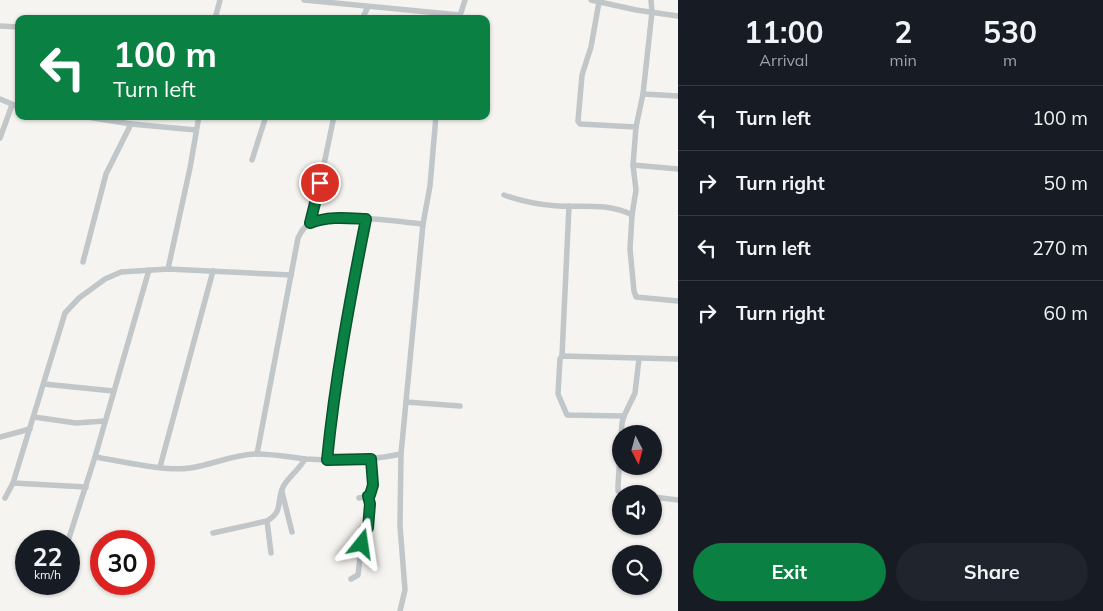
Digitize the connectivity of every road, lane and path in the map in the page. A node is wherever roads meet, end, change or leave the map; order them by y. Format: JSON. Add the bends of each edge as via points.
{"nodes":[{"id":1,"x":220,"y":0,"type":"edge"},
{"id":2,"x":304,"y":0,"type":"edge"},
{"id":3,"x":465,"y":0,"type":"edge"},
{"id":4,"x":591,"y":0,"type":"edge"},
{"id":5,"x":651,"y":0,"type":"edge"},
{"id":6,"x":599,"y":2,"type":"junction"},
{"id":7,"x":368,"y":7,"type":"junction"},
{"id":8,"x":430,"y":12,"type":"junction"},
{"id":9,"x":652,"y":12,"type":"junction"},
{"id":10,"x":216,"y":15,"type":"edge"},
{"id":11,"x":364,"y":15,"type":"edge"},
{"id":12,"x":429,"y":15,"type":"edge"},
{"id":13,"x":447,"y":15,"type":"edge"},
{"id":14,"x":460,"y":15,"type":"edge"},
{"id":15,"x":678,"y":16,"type":"edge"},
{"id":16,"x":0,"y":26,"type":"edge"},
{"id":17,"x":15,"y":27,"type":"edge"},
{"id":18,"x":643,"y":94,"type":"junction"},
{"id":19,"x":678,"y":96,"type":"edge"},
{"id":20,"x":0,"y":99,"type":"edge"},
{"id":21,"x":15,"y":106,"type":"edge"},
{"id":22,"x":15,"y":108,"type":"edge"},
{"id":23,"x":106,"y":120,"type":"edge"},
{"id":24,"x":198,"y":120,"type":"edge"},
{"id":25,"x":265,"y":120,"type":"edge"},
{"id":26,"x":333,"y":120,"type":"edge"},
{"id":27,"x":436,"y":120,"type":"edge"},
{"id":28,"x":131,"y":124,"type":"junction"},
{"id":29,"x":636,"y":127,"type":"junction"},
{"id":30,"x":196,"y":130,"type":"junction"},
{"id":31,"x":0,"y":138,"type":"edge"},
{"id":32,"x":252,"y":160,"type":"dead end"},
{"id":33,"x":633,"y":165,"type":"junction"},
{"id":34,"x":678,"y":169,"type":"edge"},
{"id":35,"x":504,"y":195,"type":"dead end"},
{"id":36,"x":569,"y":206,"type":"junction"},
{"id":37,"x":632,"y":214,"type":"junction"},
{"id":38,"x":366,"y":219,"type":"junction"},
{"id":39,"x":310,"y":223,"type":"junction"},
{"id":40,"x":423,"y":224,"type":"junction"},
{"id":41,"x":83,"y":262,"type":"dead end"},
{"id":42,"x":168,"y":269,"type":"junction"},
{"id":43,"x":149,"y":270,"type":"junction"},
{"id":44,"x":213,"y":271,"type":"junction"},
{"id":45,"x":292,"y":275,"type":"junction"},
{"id":46,"x":678,"y":301,"type":"edge"},
{"id":47,"x":562,"y":356,"type":"junction"},
{"id":48,"x":639,"y":359,"type":"junction"},
{"id":49,"x":678,"y":359,"type":"edge"},
{"id":50,"x":44,"y":384,"type":"junction"},
{"id":51,"x":113,"y":391,"type":"junction"},
{"id":52,"x":406,"y":402,"type":"junction"},
{"id":53,"x":460,"y":406,"type":"dead end"},
{"id":54,"x":624,"y":416,"type":"junction"},
{"id":55,"x":34,"y":417,"type":"junction"},
{"id":56,"x":105,"y":421,"type":"junction"},
{"id":57,"x":30,"y":429,"type":"junction"},
{"id":58,"x":0,"y":437,"type":"edge"},
{"id":59,"x":257,"y":454,"type":"junction"},
{"id":60,"x":401,"y":454,"type":"junction"},
{"id":61,"x":95,"y":457,"type":"junction"},
{"id":62,"x":305,"y":458,"type":"junction"},
{"id":63,"x":371,"y":459,"type":"junction"},
{"id":64,"x":327,"y":460,"type":"junction"},
{"id":65,"x":160,"y":467,"type":"junction"},
{"id":66,"x":13,"y":483,"type":"junction"},
{"id":67,"x":618,"y":485,"type":"edge"},
{"id":68,"x":86,"y":487,"type":"junction"},
{"id":69,"x":282,"y":490,"type":"junction"},
{"id":70,"x":368,"y":496,"type":"junction"},
{"id":71,"x":5,"y":498,"type":"dead end"},
{"id":72,"x":360,"y":498,"type":"dead end"},
{"id":73,"x":662,"y":499,"type":"edge"},
{"id":74,"x":678,"y":500,"type":"edge"},
{"id":75,"x":267,"y":521,"type":"junction"},
{"id":76,"x":72,"y":530,"type":"edge"},
{"id":77,"x":292,"y":532,"type":"dead end"},
{"id":78,"x":213,"y":533,"type":"dead end"},
{"id":79,"x":271,"y":553,"type":"dead end"},
{"id":80,"x":351,"y":579,"type":"dead end"},
{"id":81,"x":400,"y":611,"type":"edge"}],
"edges":[{"from":1,"to":10,"type":"street"},
{"from":2,"to":7,"type":"street"},
{"from":3,"to":14,"type":"street"},
{"from":4,"to":6,"type":"street"},
{"from":5,"to":9,"type":"street"},
{"from":6,"to":9,"type":"street"},
{"from":6,"to":29,"type":"street","via":[[582,75],[578,121],[580,124]]},
{"from":7,"to":8,"type":"street"},
{"from":7,"to":11,"type":"street"},
{"from":8,"to":12,"type":"street"},
{"from":8,"to":13,"type":"street"},
{"from":9,"to":15,"type":"street"},
{"from":9,"to":18,"type":"street"},
{"from":16,"to":17,"type":"street"},
{"from":18,"to":19,"type":"street"},
{"from":18,"to":29,"type":"street"},
{"from":20,"to":21,"type":"street"},
{"from":22,"to":31,"type":"street"},
{"from":23,"to":28,"type":"street"},
{"from":24,"to":30,"type":"street"},
{"from":25,"to":32,"type":"street"},
{"from":26,"to":39,"type":"street"},
{"from":27,"to":40,"type":"street"},
{"from":28,"to":30,"type":"street"},
{"from":28,"to":41,"type":"street","via":[[106,174]]},
{"from":29,"to":33,"type":"street"},
{"from":30,"to":42,"type":"street"},
{"from":33,"to":34,"type":"street"},
{"from":33,"to":37,"type":"street","via":[[636,190]]},
{"from":35,"to":36,"type":"street","via":[[522,201]]},
{"from":36,"to":37,"type":"street","via":[[620,208]]},
{"from":36,"to":47,"type":"street"},
{"from":37,"to":46,"type":"street","via":[[631,275],[636,297]]},
{"from":38,"to":39,"type":"street","via":[[336,217]]},
{"from":38,"to":40,"type":"street"},
{"from":38,"to":64,"type":"street","via":[[334,396]]},
{"from":39,"to":45,"type":"street","via":[[298,238]]},
{"from":40,"to":52,"type":"street"},
{"from":42,"to":43,"type":"street"},
{"from":42,"to":44,"type":"street"},
{"from":43,"to":50,"type":"street","via":[[121,272],[105,279],[65,312]]},
{"from":43,"to":51,"type":"street"},
{"from":44,"to":45,"type":"street"},
{"from":44,"to":65,"type":"street"},
{"from":45,"to":59,"type":"street"},
{"from":47,"to":48,"type":"street"},
{"from":47,"to":54,"type":"street","via":[[558,394],[566,415]]},
{"from":48,"to":49,"type":"street"},
{"from":48,"to":54,"type":"street","via":[[635,393]]},
{"from":50,"to":51,"type":"street"},
{"from":50,"to":55,"type":"street"},
{"from":51,"to":56,"type":"street"},
{"from":52,"to":53,"type":"street"},
{"from":52,"to":60,"type":"street"},
{"from":54,"to":67,"type":"street"},
{"from":55,"to":56,"type":"street","via":[[76,423]]},
{"from":55,"to":57,"type":"street"},
{"from":56,"to":61,"type":"street"},
{"from":57,"to":58,"type":"street"},
{"from":57,"to":66,"type":"street"},
{"from":59,"to":62,"type":"street"},
{"from":59,"to":65,"type":"street","via":[[190,468]]},
{"from":60,"to":63,"type":"street"},
{"from":60,"to":81,"type":"street","via":[[400,526],[405,590]]},
{"from":61,"to":65,"type":"street"},
{"from":61,"to":68,"type":"street"},
{"from":62,"to":64,"type":"street"},
{"from":62,"to":69,"type":"street"},
{"from":63,"to":64,"type":"street"},
{"from":63,"to":70,"type":"street","via":[[373,485]]},
{"from":66,"to":68,"type":"street"},
{"from":66,"to":71,"type":"street"},
{"from":68,"to":76,"type":"street"},
{"from":69,"to":75,"type":"street","via":[[279,509]]},
{"from":69,"to":77,"type":"street"},
{"from":70,"to":72,"type":"street"},
{"from":70,"to":80,"type":"street","via":[[368,528],[363,534],[358,575]]},
{"from":73,"to":74,"type":"street"},
{"from":75,"to":78,"type":"street"},
{"from":75,"to":79,"type":"street"}]}
